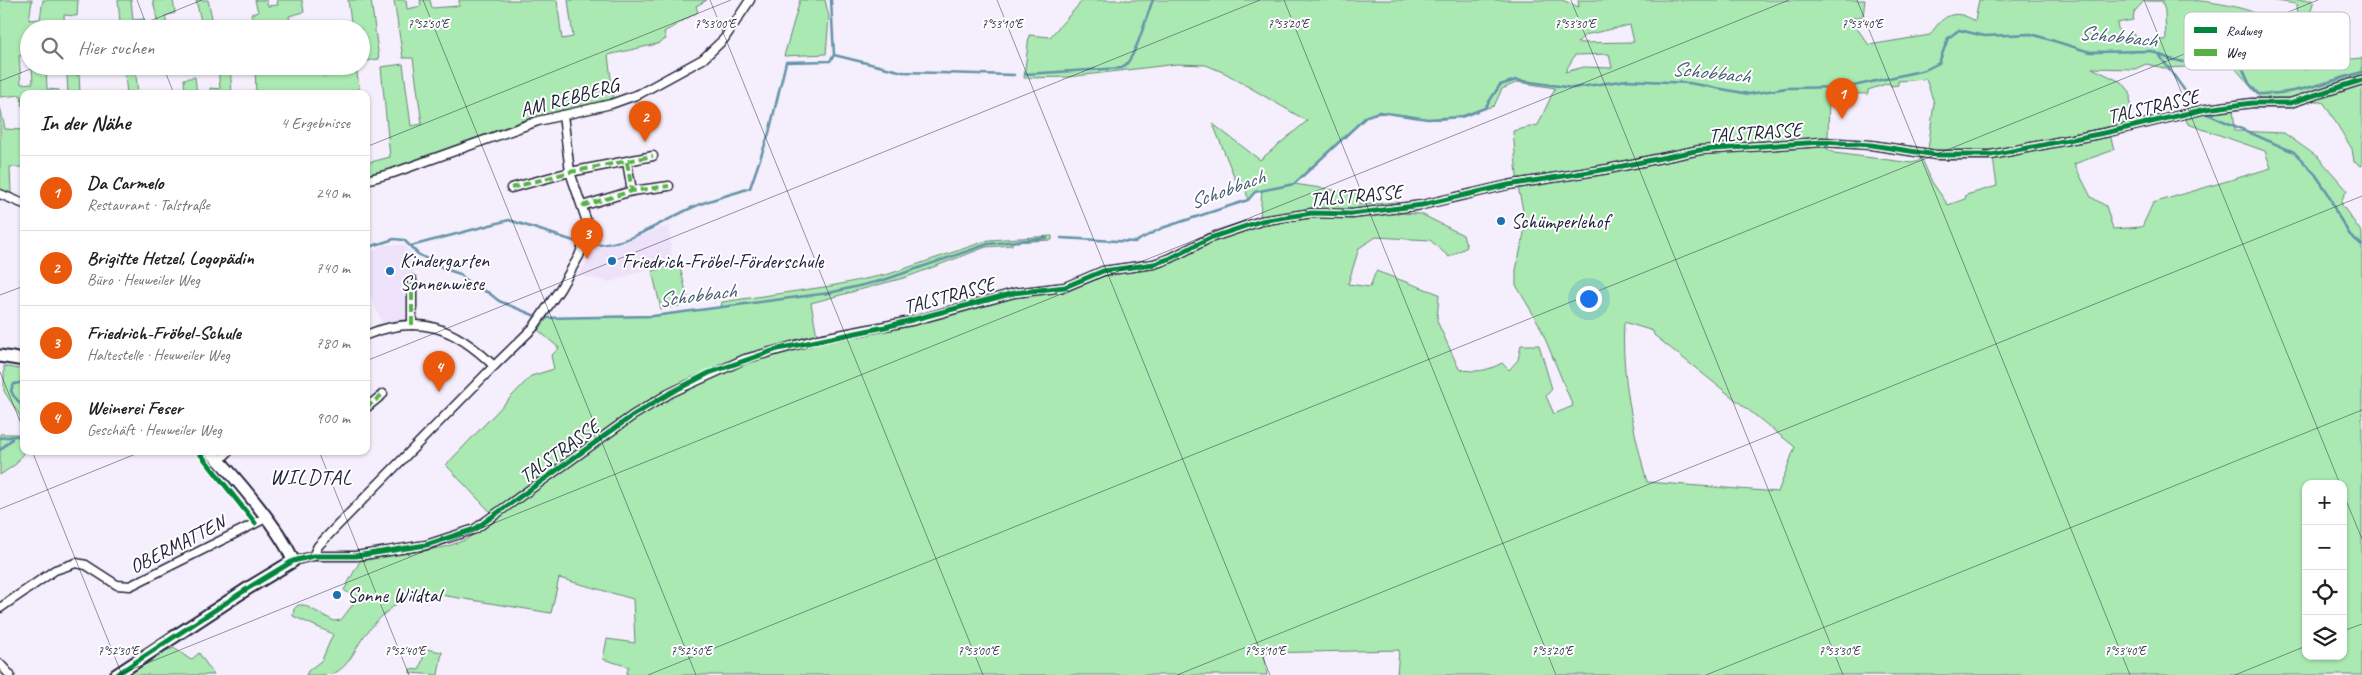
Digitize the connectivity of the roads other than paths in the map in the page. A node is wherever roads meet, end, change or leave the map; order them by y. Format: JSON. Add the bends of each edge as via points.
{"nodes":[{"id":1,"x":750,"y":0,"type":"edge"},
{"id":2,"x":2362,"y":80,"type":"edge"},
{"id":3,"x":563,"y":114,"type":"junction"},
{"id":4,"x":654,"y":156,"type":"dead end"},
{"id":5,"x":627,"y":162,"type":"junction"},
{"id":6,"x":570,"y":172,"type":"junction"},
{"id":7,"x":370,"y":179,"type":"edge"},
{"id":8,"x":669,"y":186,"type":"dead end"},
{"id":9,"x":511,"y":188,"type":"dead end"},
{"id":10,"x":632,"y":191,"type":"junction"},
{"id":11,"x":0,"y":194,"type":"edge"},
{"id":12,"x":20,"y":202,"type":"edge"},
{"id":13,"x":582,"y":206,"type":"junction"},
{"id":14,"x":412,"y":280,"type":"dead end"},
{"id":15,"x":412,"y":325,"type":"junction"},
{"id":16,"x":370,"y":334,"type":"edge"},
{"id":17,"x":0,"y":356,"type":"edge"},
{"id":18,"x":20,"y":359,"type":"edge"},
{"id":19,"x":494,"y":366,"type":"junction"},
{"id":20,"x":383,"y":394,"type":"dead end"},
{"id":21,"x":370,"y":405,"type":"edge"},
{"id":22,"x":214,"y":455,"type":"edge"},
{"id":23,"x":225,"y":455,"type":"edge"},
{"id":24,"x":220,"y":461,"type":"junction"},
{"id":25,"x":266,"y":518,"type":"junction"},
{"id":26,"x":312,"y":556,"type":"junction"},
{"id":27,"x":293,"y":561,"type":"junction"},
{"id":28,"x":0,"y":608,"type":"edge"},
{"id":29,"x":0,"y":664,"type":"edge"},
{"id":30,"x":10,"y":675,"type":"edge"},
{"id":31,"x":116,"y":675,"type":"edge"}],
"edges":[{"from":1,"to":3,"type":"street","name":"AM REBBERG","via":[[724,39],[703,59],[639,94],[611,104]]},
{"from":2,"to":26,"type":"street","name":"TALSTRASSE","via":[[2290,103],[2252,103],[2202,110],[1991,155],[1936,155],[1871,145],[1823,142],[1710,150],[1508,185],[1422,205],[1352,214],[1312,213],[1260,221],[1210,238],[1154,264],[1111,270],[1065,287],[1014,293],[916,320],[818,339],[744,359],[670,393],[632,416],[475,529],[426,546],[356,556]]},
{"from":3,"to":6,"type":"street"},
{"from":3,"to":7,"type":"street","name":"AM REBBERG"},
{"from":4,"to":5,"type":"street"},
{"from":5,"to":6,"type":"street"},
{"from":5,"to":10,"type":"street"},
{"from":6,"to":9,"type":"street"},
{"from":6,"to":13,"type":"street"},
{"from":8,"to":10,"type":"street"},
{"from":10,"to":13,"type":"street"},
{"from":11,"to":12,"type":"street"},
{"from":13,"to":19,"type":"street","via":[[588,224],[585,240],[565,281],[538,322]]},
{"from":14,"to":15,"type":"street"},
{"from":15,"to":16,"type":"street","via":[[398,324]]},
{"from":15,"to":19,"type":"street","via":[[436,328],[458,336]]},
{"from":17,"to":18,"type":"street"},
{"from":19,"to":26,"type":"street","via":[[336,527]]},
{"from":20,"to":21,"type":"street"},
{"from":22,"to":24,"type":"street"},
{"from":23,"to":24,"type":"street"},
{"from":24,"to":25,"type":"street"},
{"from":25,"to":27,"type":"street"},
{"from":25,"to":28,"type":"street","name":"OBERMATTEN","via":[[130,586],[117,585],[86,565],[76,563],[56,570]]},
{"from":26,"to":27,"type":"street","name":"TALSTRASSE"},
{"from":27,"to":31,"type":"street","name":"TALSTRASSE"},
{"from":29,"to":30,"type":"street"}]}
